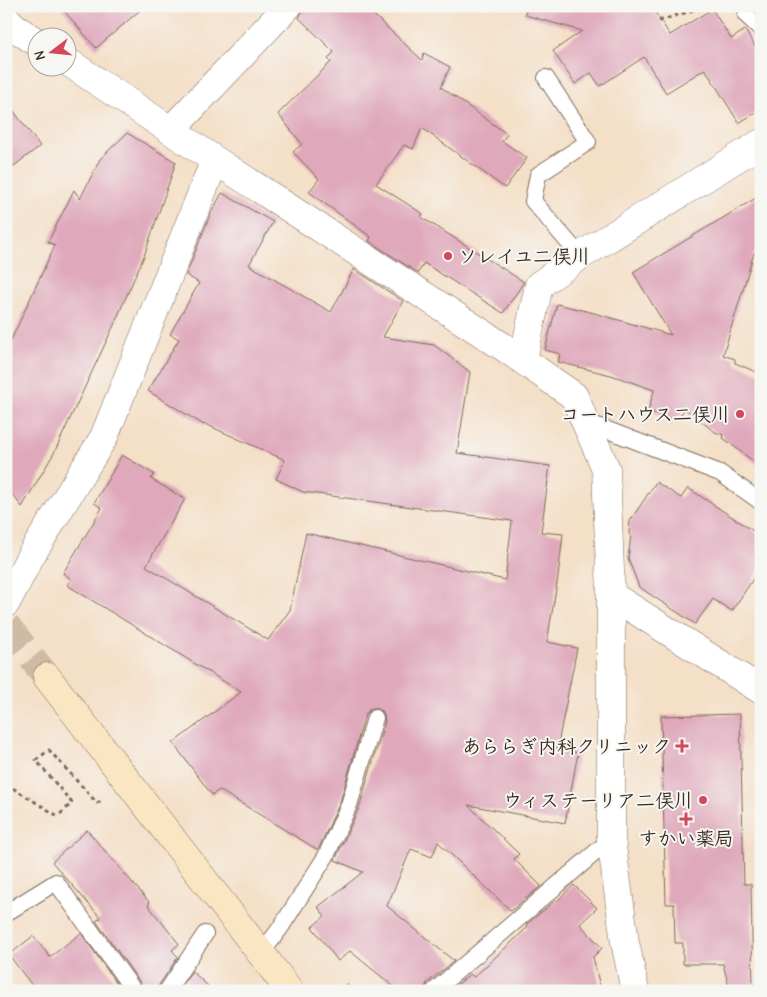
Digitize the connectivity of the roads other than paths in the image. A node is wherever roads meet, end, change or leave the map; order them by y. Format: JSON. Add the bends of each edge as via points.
{"nodes":[{"id":1,"x":288,"y":6,"type":"edge"},
{"id":2,"x":746,"y":16,"type":"dead end"},
{"id":3,"x":6,"y":19,"type":"edge"},
{"id":4,"x":761,"y":29,"type":"edge"},
{"id":5,"x":28,"y":36,"type":"edge"},
{"id":6,"x":78,"y":69,"type":"edge"},
{"id":7,"x":546,"y":78,"type":"dead end"},
{"id":8,"x":171,"y":130,"type":"junction"},
{"id":9,"x":761,"y":143,"type":"edge"},
{"id":10,"x":214,"y":160,"type":"junction"},
{"id":11,"x":580,"y":256,"type":"junction"},
{"id":12,"x":523,"y":360,"type":"junction"},
{"id":13,"x":584,"y":421,"type":"junction"},
{"id":14,"x":761,"y":502,"type":"edge"},
{"id":15,"x":612,"y":595,"type":"junction"},
{"id":16,"x":6,"y":603,"type":"edge"},
{"id":17,"x":48,"y":677,"type":"tunnel mouth"},
{"id":18,"x":761,"y":690,"type":"edge"},
{"id":19,"x":374,"y":718,"type":"dead end"},
{"id":20,"x":611,"y":838,"type":"junction"},
{"id":21,"x":6,"y":913,"type":"edge"},
{"id":22,"x":206,"y":934,"type":"dead end"},
{"id":23,"x":261,"y":954,"type":"junction"},
{"id":24,"x":134,"y":991,"type":"edge"},
{"id":25,"x":167,"y":991,"type":"edge"},
{"id":26,"x":290,"y":991,"type":"edge"},
{"id":27,"x":434,"y":991,"type":"edge"},
{"id":28,"x":635,"y":991,"type":"edge"}],
"edges":[{"from":1,"to":8,"type":"street"},
{"from":2,"to":4,"type":"lane"},
{"from":3,"to":5,"type":"street"},
{"from":6,"to":8,"type":"street"},
{"from":7,"to":11,"type":"lane","via":[[588,142],[538,175],[533,201]]},
{"from":8,"to":10,"type":"street"},
{"from":9,"to":11,"type":"street"},
{"from":10,"to":12,"type":"street"},
{"from":10,"to":16,"type":"street","via":[[104,437],[30,557]]},
{"from":11,"to":12,"type":"street","via":[[539,285]]},
{"from":12,"to":13,"type":"street","via":[[574,396]]},
{"from":13,"to":14,"type":"lane","via":[[720,473]]},
{"from":13,"to":15,"type":"street","via":[[606,468]]},
{"from":15,"to":18,"type":"street"},
{"from":15,"to":20,"type":"street"},
{"from":17,"to":23,"type":"street"},
{"from":19,"to":23,"type":"lane","via":[[348,805],[326,856]]},
{"from":20,"to":27,"type":"lane"},
{"from":20,"to":28,"type":"street"},
{"from":21,"to":24,"type":"lane","via":[[56,882]]},
{"from":22,"to":25,"type":"lane"},
{"from":23,"to":26,"type":"street"}]}
